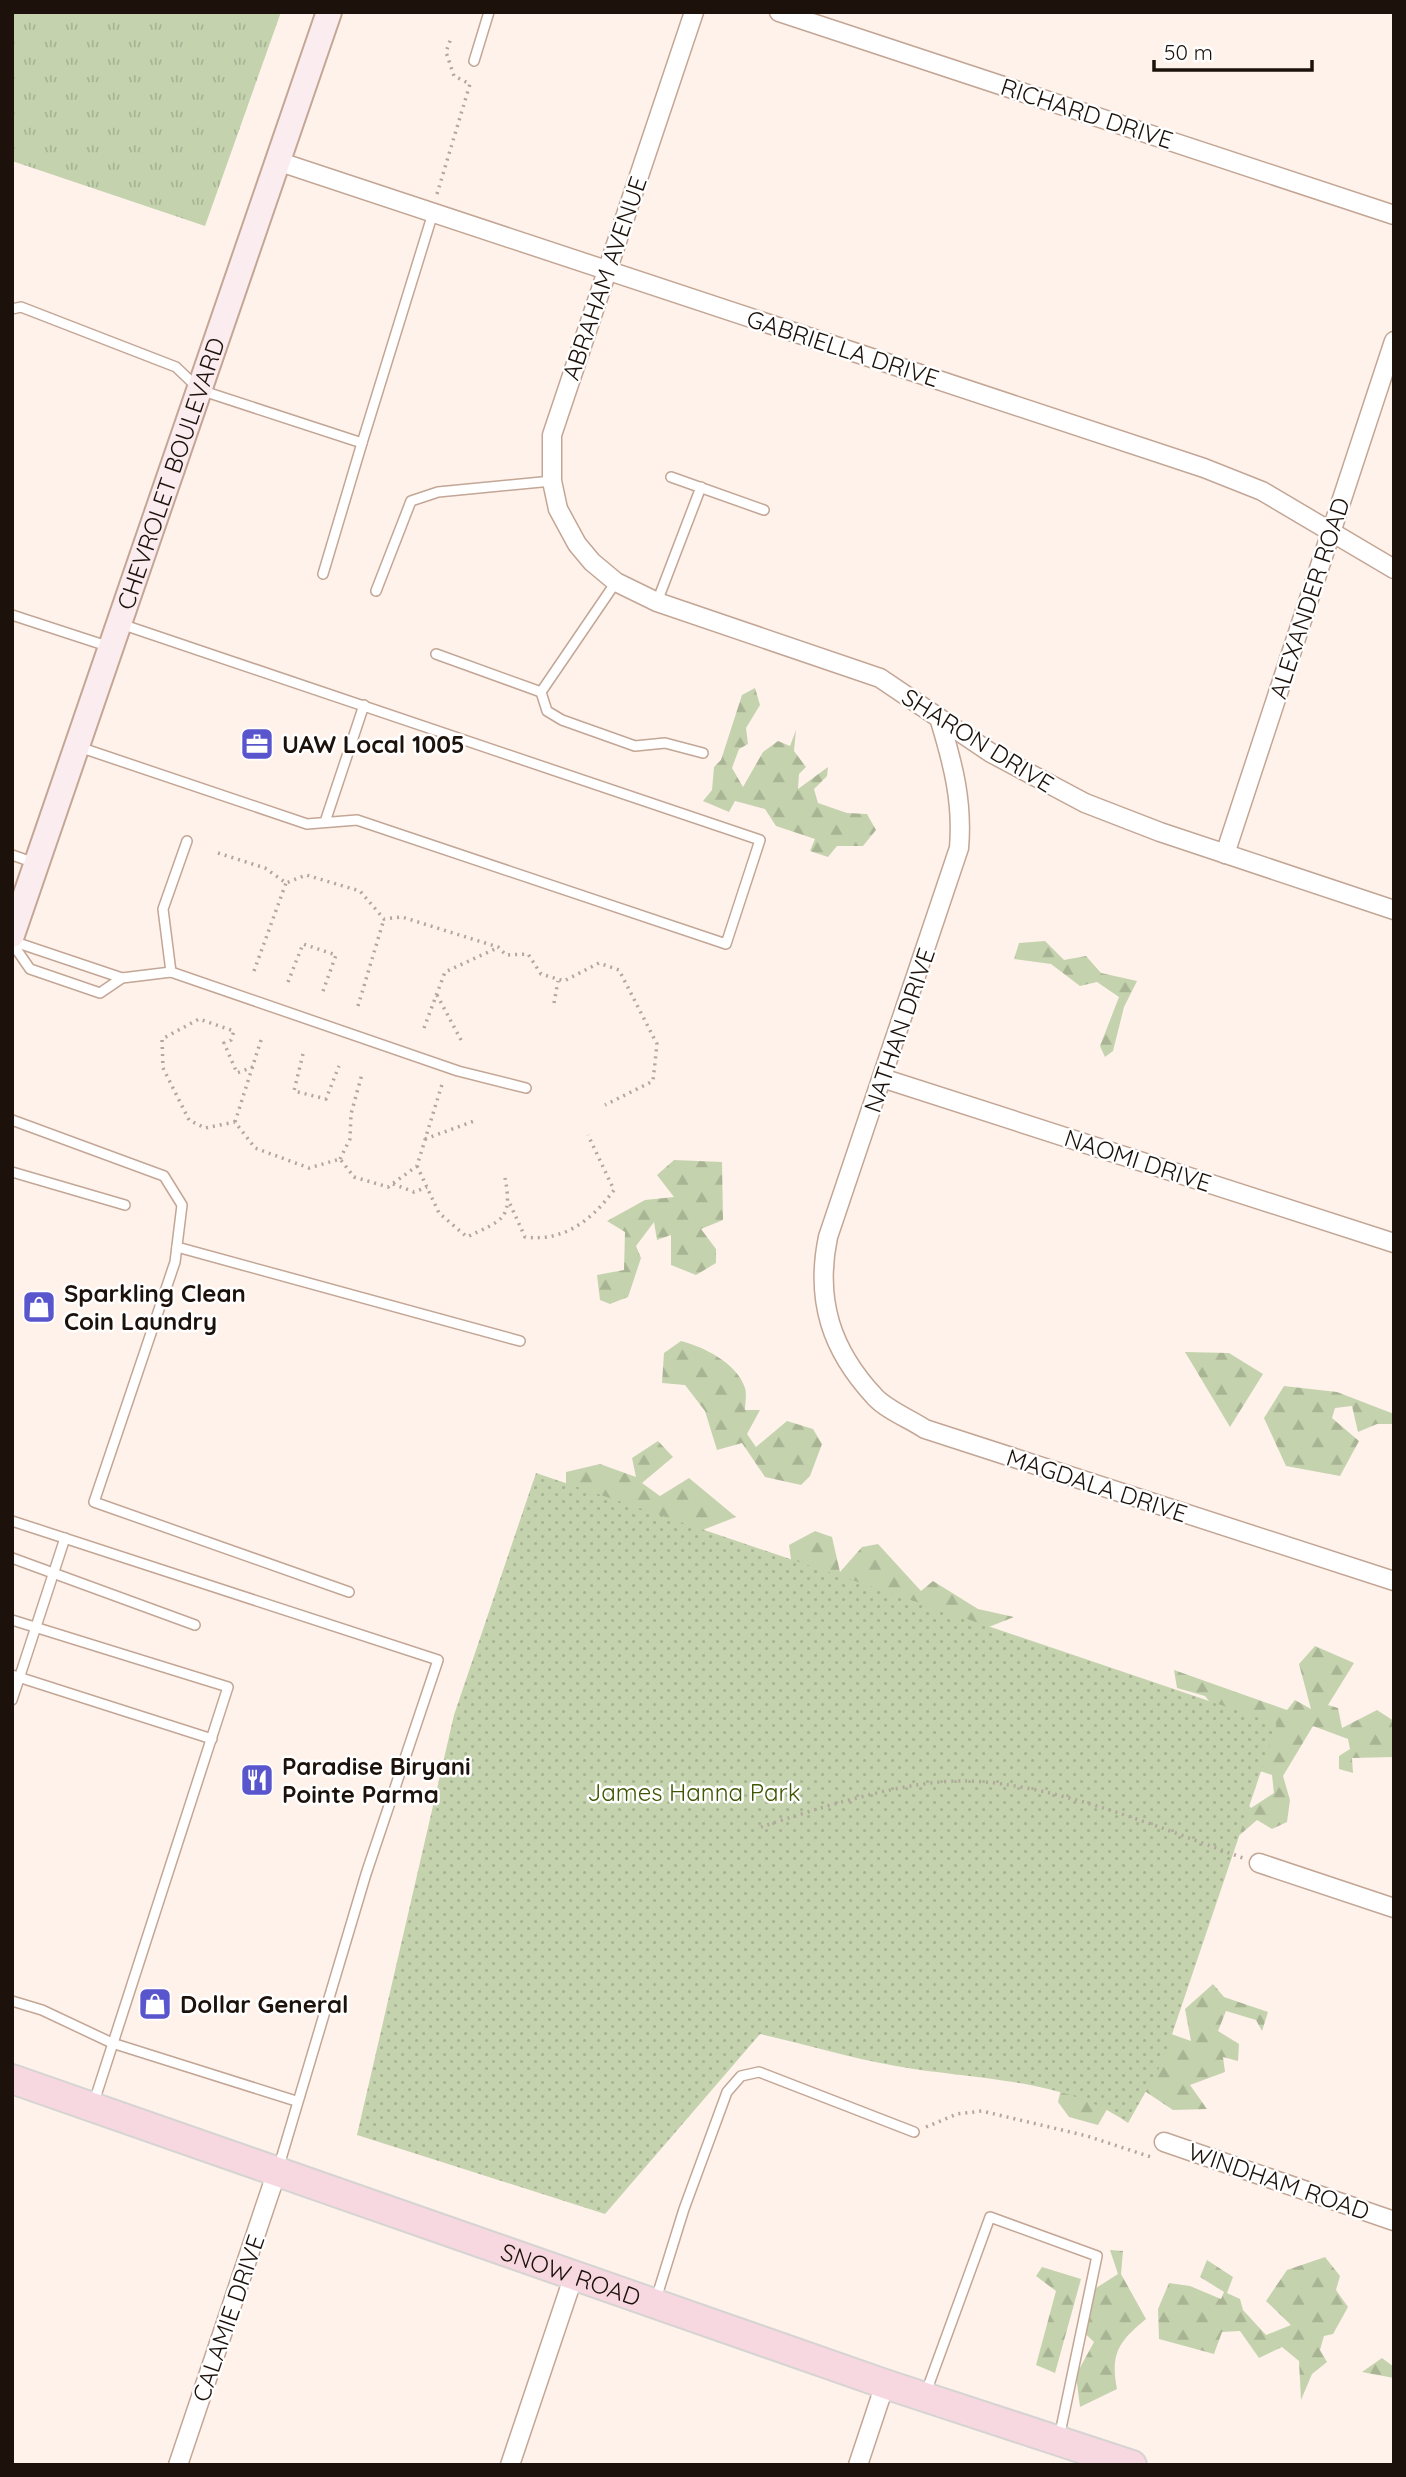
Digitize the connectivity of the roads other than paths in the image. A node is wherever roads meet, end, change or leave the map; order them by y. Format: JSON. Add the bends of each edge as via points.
{"nodes":[{"id":1,"x":329,"y":12,"type":"edge"},
{"id":2,"x":489,"y":12,"type":"edge"},
{"id":3,"x":694,"y":12,"type":"edge"},
{"id":4,"x":779,"y":12,"type":"edge"},
{"id":5,"x":474,"y":61,"type":"dead end"},
{"id":6,"x":277,"y":162,"type":"junction"},
{"id":7,"x":433,"y":213,"type":"junction"},
{"id":8,"x":1394,"y":215,"type":"edge"},
{"id":9,"x":607,"y":270,"type":"junction"},
{"id":10,"x":15,"y":306,"type":"edge"},
{"id":11,"x":1394,"y":341,"type":"edge"},
{"id":12,"x":200,"y":390,"type":"junction"},
{"id":13,"x":362,"y":443,"type":"junction"},
{"id":14,"x":671,"y":477,"type":"dead end"},
{"id":15,"x":552,"y":481,"type":"junction"},
{"id":16,"x":701,"y":487,"type":"junction"},
{"id":17,"x":764,"y":510,"type":"dead end"},
{"id":18,"x":1332,"y":533,"type":"junction"},
{"id":19,"x":577,"y":544,"type":"joint"},
{"id":20,"x":1394,"y":569,"type":"edge"},
{"id":21,"x":323,"y":574,"type":"dead end"},
{"id":22,"x":616,"y":582,"type":"junction"},
{"id":23,"x":376,"y":591,"type":"dead end"},
{"id":24,"x":657,"y":602,"type":"junction"},
{"id":25,"x":12,"y":615,"type":"edge"},
{"id":26,"x":120,"y":624,"type":"junction"},
{"id":27,"x":111,"y":648,"type":"junction"},
{"id":28,"x":436,"y":654,"type":"dead end"},
{"id":29,"x":541,"y":692,"type":"junction"},
{"id":30,"x":364,"y":705,"type":"junction"},
{"id":31,"x":940,"y":721,"type":"junction"},
{"id":32,"x":77,"y":747,"type":"junction"},
{"id":33,"x":703,"y":753,"type":"dead end"},
{"id":34,"x":325,"y":822,"type":"junction"},
{"id":35,"x":187,"y":841,"type":"dead end"},
{"id":36,"x":1224,"y":854,"type":"junction"},
{"id":37,"x":12,"y":855,"type":"edge"},
{"id":38,"x":37,"y":863,"type":"junction"},
{"id":39,"x":1394,"y":910,"type":"edge"},
{"id":40,"x":12,"y":935,"type":"edge"},
{"id":41,"x":12,"y":942,"type":"edge"},
{"id":42,"x":171,"y":972,"type":"junction"},
{"id":43,"x":122,"y":978,"type":"junction"},
{"id":44,"x":882,"y":1078,"type":"junction"},
{"id":45,"x":526,"y":1088,"type":"dead end"},
{"id":46,"x":12,"y":1120,"type":"edge"},
{"id":47,"x":12,"y":1172,"type":"edge"},
{"id":48,"x":125,"y":1205,"type":"dead end"},
{"id":49,"x":1394,"y":1243,"type":"edge"},
{"id":50,"x":177,"y":1247,"type":"junction"},
{"id":51,"x":834,"y":1339,"type":"joint"},
{"id":52,"x":520,"y":1342,"type":"dead end"},
{"id":53,"x":12,"y":1521,"type":"edge"},
{"id":54,"x":65,"y":1538,"type":"junction"},
{"id":55,"x":13,"y":1560,"type":"edge"},
{"id":56,"x":55,"y":1575,"type":"junction"},
{"id":57,"x":1394,"y":1581,"type":"edge"},
{"id":58,"x":349,"y":1592,"type":"dead end"},
{"id":59,"x":12,"y":1620,"type":"edge"},
{"id":60,"x":195,"y":1625,"type":"dead end"},
{"id":61,"x":37,"y":1628,"type":"junction"},
{"id":62,"x":16,"y":1676,"type":"edge"},
{"id":63,"x":12,"y":1700,"type":"edge"},
{"id":64,"x":212,"y":1739,"type":"junction"},
{"id":65,"x":1259,"y":1863,"type":"road end"},
{"id":66,"x":1394,"y":1908,"type":"edge"},
{"id":67,"x":12,"y":2001,"type":"edge"},
{"id":68,"x":112,"y":2043,"type":"junction"},
{"id":69,"x":12,"y":2079,"type":"edge"},
{"id":70,"x":296,"y":2101,"type":"junction"},
{"id":71,"x":92,"y":2107,"type":"junction"},
{"id":72,"x":914,"y":2132,"type":"road end"},
{"id":73,"x":1164,"y":2142,"type":"dead end"},
{"id":74,"x":277,"y":2171,"type":"junction"},
{"id":75,"x":1394,"y":2221,"type":"edge"},
{"id":76,"x":574,"y":2275,"type":"junction"},
{"id":77,"x":655,"y":2303,"type":"junction"},
{"id":78,"x":886,"y":2384,"type":"junction"},
{"id":79,"x":924,"y":2396,"type":"junction"},
{"id":80,"x":1058,"y":2442,"type":"junction"},
{"id":81,"x":178,"y":2465,"type":"edge"},
{"id":82,"x":510,"y":2465,"type":"edge"},
{"id":83,"x":858,"y":2465,"type":"edge"},
{"id":84,"x":1132,"y":2465,"type":"edge"}],
"edges":[{"from":1,"to":6,"type":"main road","name":"CHEVROLET BOULEVARD"},
{"from":2,"to":5,"type":"lane"},
{"from":3,"to":9,"type":"street","name":"ABRAHAM AVENUE"},
{"from":4,"to":8,"type":"street","name":"RICHARD DRIVE"},
{"from":6,"to":7,"type":"street","name":"GABRIELLA DRIVE"},
{"from":6,"to":12,"type":"main road","name":"CHEVROLET BOULEVARD"},
{"from":7,"to":9,"type":"street","name":"GABRIELLA DRIVE"},
{"from":7,"to":13,"type":"lane"},
{"from":9,"to":15,"type":"street","name":"ABRAHAM AVENUE","via":[[552,435]]},
{"from":9,"to":18,"type":"street","name":"GABRIELLA DRIVE","via":[[1205,468],[1262,491]]},
{"from":10,"to":12,"type":"lane","via":[[176,367]]},
{"from":11,"to":18,"type":"street","name":"ALEXANDER ROAD"},
{"from":12,"to":13,"type":"lane"},
{"from":12,"to":26,"type":"main road","name":"CHEVROLET BOULEVARD"},
{"from":13,"to":21,"type":"lane"},
{"from":14,"to":16,"type":"lane"},
{"from":15,"to":19,"type":"street","name":"ABRAHAM AVENUE","via":[[558,509]]},
{"from":15,"to":23,"type":"lane","via":[[438,492],[411,501]]},
{"from":16,"to":17,"type":"lane"},
{"from":16,"to":24,"type":"lane"},
{"from":18,"to":20,"type":"street","name":"GABRIELLA DRIVE"},
{"from":18,"to":36,"type":"street","name":"ALEXANDER ROAD"},
{"from":19,"to":22,"type":"street","name":"SHARON DRIVE"},
{"from":22,"to":24,"type":"street","name":"SHARON DRIVE"},
{"from":22,"to":29,"type":"lane"},
{"from":24,"to":31,"type":"street","name":"SHARON DRIVE","via":[[855,666],[880,678]]},
{"from":25,"to":27,"type":"lane"},
{"from":26,"to":27,"type":"main road","name":"CHEVROLET BOULEVARD"},
{"from":26,"to":30,"type":"lane"},
{"from":27,"to":32,"type":"main road","name":"CHEVROLET BOULEVARD"},
{"from":28,"to":29,"type":"lane"},
{"from":29,"to":33,"type":"lane","via":[[547,711],[562,720],[635,746],[665,744]]},
{"from":30,"to":34,"type":"lane"},
{"from":30,"to":34,"type":"lane","via":[[760,840],[726,944],[357,820]]},
{"from":31,"to":36,"type":"street","name":"SHARON DRIVE","via":[[1085,803]]},
{"from":31,"to":44,"type":"street","name":"NATHAN DRIVE","via":[[960,796],[959,848]]},
{"from":32,"to":34,"type":"lane","via":[[307,824]]},
{"from":32,"to":38,"type":"main road","name":"CHEVROLET BOULEVARD"},
{"from":35,"to":42,"type":"lane","via":[[163,909]]},
{"from":36,"to":39,"type":"street","name":"SHARON DRIVE"},
{"from":37,"to":38,"type":"lane"},
{"from":38,"to":40,"type":"main road","name":"CHEVROLET BOULEVARD"},
{"from":41,"to":43,"type":"lane"},
{"from":41,"to":43,"type":"lane","via":[[30,969],[100,993]]},
{"from":42,"to":43,"type":"lane"},
{"from":42,"to":45,"type":"lane","via":[[458,1071]]},
{"from":44,"to":49,"type":"street","name":"NAOMI DRIVE"},
{"from":44,"to":51,"type":"street","name":"NATHAN DRIVE","via":[[824,1258],[824,1300]]},
{"from":46,"to":50,"type":"lane","via":[[164,1176],[182,1205]]},
{"from":47,"to":48,"type":"lane"},
{"from":50,"to":52,"type":"lane"},
{"from":50,"to":58,"type":"lane","via":[[94,1502]]},
{"from":51,"to":57,"type":"street","name":"MAGDALA DRIVE","via":[[876,1398],[925,1429]]},
{"from":53,"to":54,"type":"lane"},
{"from":54,"to":56,"type":"lane"},
{"from":54,"to":70,"type":"lane","via":[[438,1660]]},
{"from":55,"to":56,"type":"lane"},
{"from":56,"to":60,"type":"lane"},
{"from":56,"to":61,"type":"lane"},
{"from":59,"to":61,"type":"lane"},
{"from":61,"to":62,"type":"lane"},
{"from":61,"to":64,"type":"lane","via":[[228,1688]]},
{"from":62,"to":63,"type":"lane"},
{"from":62,"to":64,"type":"lane"},
{"from":64,"to":68,"type":"lane"},
{"from":65,"to":66,"type":"street"},
{"from":67,"to":68,"type":"lane"},
{"from":68,"to":70,"type":"lane"},
{"from":68,"to":71,"type":"lane"},
{"from":69,"to":71,"type":"main road","name":"SNOW ROAD"},
{"from":70,"to":74,"type":"lane"},
{"from":71,"to":74,"type":"main road","name":"SNOW ROAD"},
{"from":72,"to":77,"type":"lane","via":[[759,2071],[741,2076],[727,2092]]},
{"from":73,"to":75,"type":"street","name":"WINDHAM ROAD"},
{"from":74,"to":76,"type":"main road","name":"SNOW ROAD"},
{"from":74,"to":81,"type":"street","name":"CALAMIE DRIVE"},
{"from":76,"to":77,"type":"main road","name":"SNOW ROAD"},
{"from":76,"to":82,"type":"street"},
{"from":77,"to":78,"type":"main road","name":"SNOW ROAD"},
{"from":78,"to":79,"type":"main road","name":"SNOW ROAD"},
{"from":78,"to":83,"type":"street"},
{"from":79,"to":80,"type":"main road","name":"SNOW ROAD"},
{"from":79,"to":80,"type":"lane","via":[[990,2217],[1097,2256]]},
{"from":80,"to":84,"type":"main road","name":"SNOW ROAD"}]}
